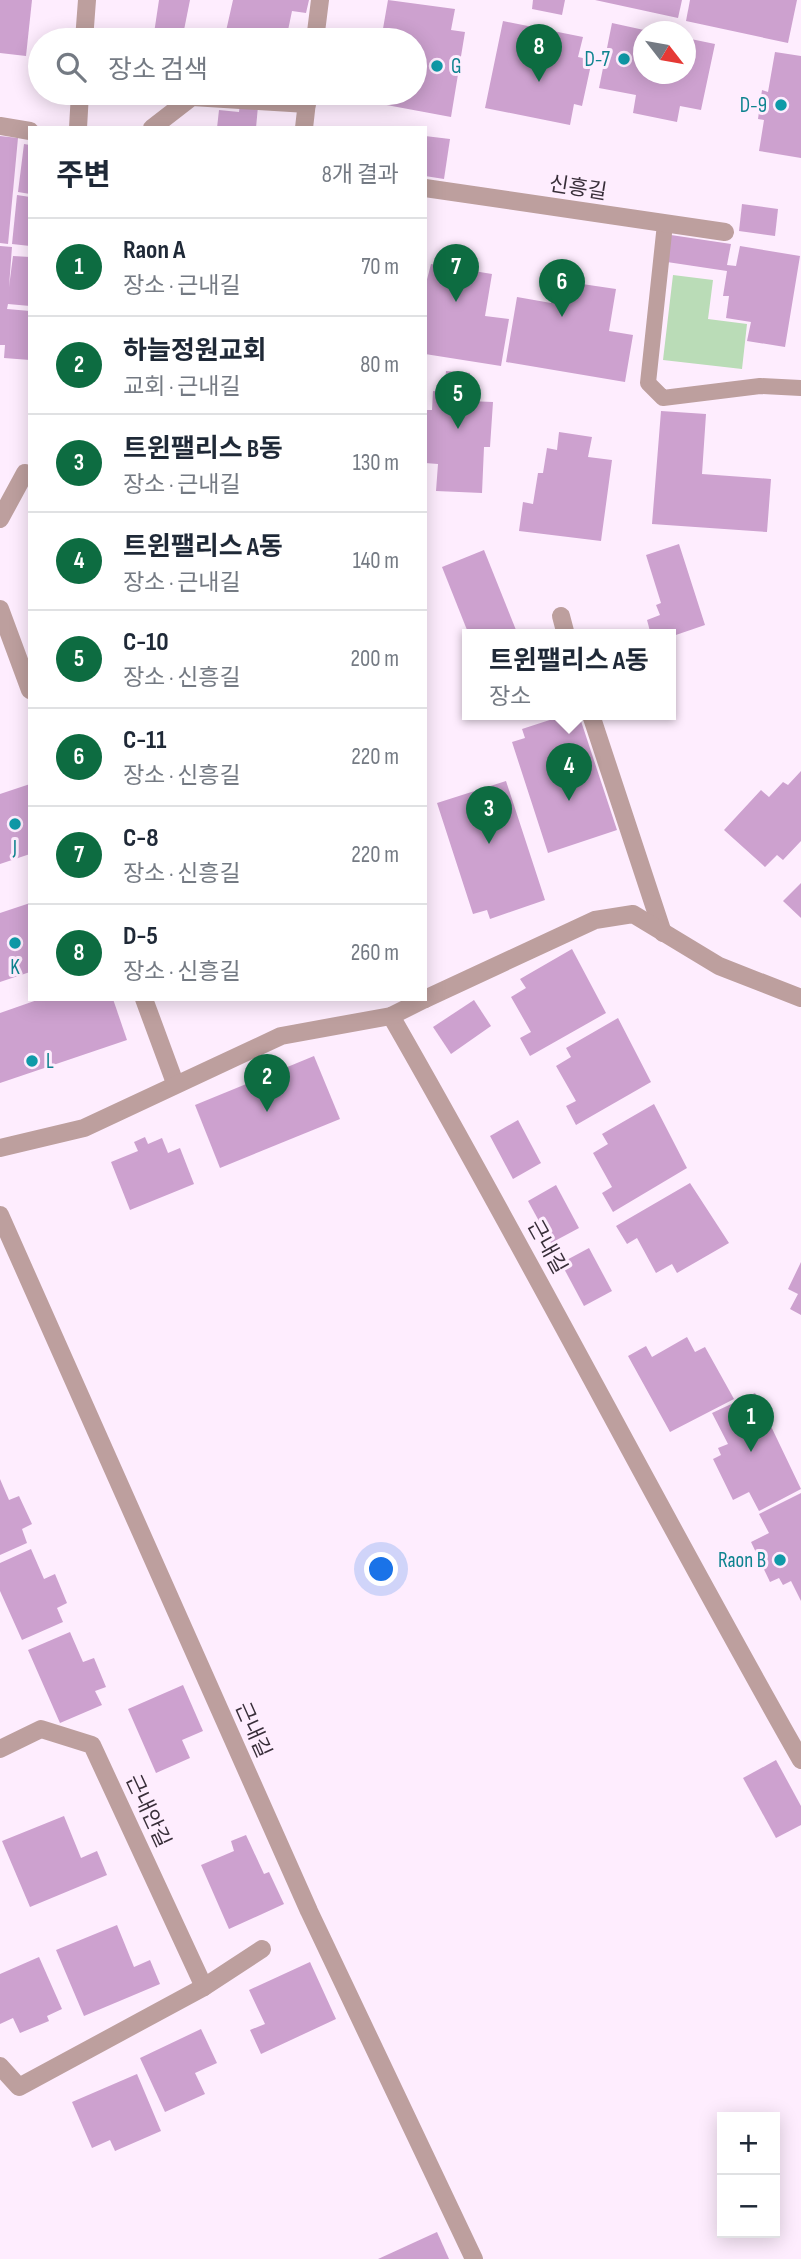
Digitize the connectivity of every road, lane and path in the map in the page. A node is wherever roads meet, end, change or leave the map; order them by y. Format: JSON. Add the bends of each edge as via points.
{"nodes":[{"id":1,"x":86,"y":0,"type":"edge"},
{"id":2,"x":320,"y":0,"type":"edge"},
{"id":3,"x":85,"y":28,"type":"edge"},
{"id":4,"x":316,"y":28,"type":"edge"},
{"id":5,"x":79,"y":105,"type":"edge"},
{"id":6,"x":182,"y":105,"type":"edge"},
{"id":7,"x":307,"y":105,"type":"edge"},
{"id":8,"x":0,"y":126,"type":"edge"},
{"id":9,"x":78,"y":126,"type":"edge"},
{"id":10,"x":155,"y":126,"type":"edge"},
{"id":11,"x":304,"y":126,"type":"edge"},
{"id":12,"x":28,"y":131,"type":"edge"},
{"id":13,"x":427,"y":188,"type":"edge"},
{"id":14,"x":665,"y":224,"type":"junction"},
{"id":15,"x":725,"y":232,"type":"dead end"},
{"id":16,"x":801,"y":388,"type":"edge"},
{"id":17,"x":28,"y":467,"type":"edge"},
{"id":18,"x":0,"y":519,"type":"edge"},
{"id":19,"x":0,"y":609,"type":"edge"},
{"id":20,"x":561,"y":616,"type":"dead end"},
{"id":21,"x":564,"y":629,"type":"edge"},
{"id":22,"x":28,"y":685,"type":"edge"},
{"id":23,"x":593,"y":720,"type":"edge"},
{"id":24,"x":663,"y":933,"type":"junction"},
{"id":25,"x":427,"y":998,"type":"edge"},
{"id":26,"x":801,"y":998,"type":"edge"},
{"id":27,"x":145,"y":1001,"type":"edge"},
{"id":28,"x":421,"y":1001,"type":"edge"},
{"id":29,"x":391,"y":1016,"type":"junction"},
{"id":30,"x":175,"y":1083,"type":"junction"},
{"id":31,"x":0,"y":1148,"type":"edge"},
{"id":32,"x":0,"y":1215,"type":"edge"},
{"id":33,"x":0,"y":1749,"type":"edge"},
{"id":34,"x":801,"y":1760,"type":"edge"},
{"id":35,"x":262,"y":1949,"type":"dead end"},
{"id":36,"x":204,"y":1987,"type":"junction"},
{"id":37,"x":0,"y":2066,"type":"edge"},
{"id":38,"x":474,"y":2259,"type":"edge"}],
"edges":[{"from":1,"to":3,"type":"street"},
{"from":2,"to":4,"type":"street"},
{"from":5,"to":9,"type":"street"},
{"from":6,"to":10,"type":"street"},
{"from":7,"to":11,"type":"street"},
{"from":8,"to":12,"type":"street"},
{"from":13,"to":14,"type":"street","name":"신흥길"},
{"from":14,"to":15,"type":"street","name":"신흥길"},
{"from":14,"to":16,"type":"lane","via":[[648,383],[654,391],[663,398],[760,386]]},
{"from":17,"to":18,"type":"street"},
{"from":19,"to":22,"type":"street"},
{"from":20,"to":21,"type":"street"},
{"from":23,"to":24,"type":"street"},
{"from":24,"to":25,"type":"street","via":[[633,914],[595,920]]},
{"from":24,"to":26,"type":"street","via":[[719,966]]},
{"from":27,"to":30,"type":"street"},
{"from":28,"to":29,"type":"street"},
{"from":29,"to":30,"type":"street","via":[[281,1036]]},
{"from":29,"to":34,"type":"street","name":"근내길"},
{"from":30,"to":31,"type":"street","via":[[84,1128]]},
{"from":32,"to":38,"type":"street","name":"근내길","via":[[309,1911]]},
{"from":33,"to":36,"type":"street","name":"근내안길","via":[[41,1729],[92,1745]]},
{"from":35,"to":36,"type":"street"},
{"from":36,"to":37,"type":"street","via":[[19,2087]]}]}
